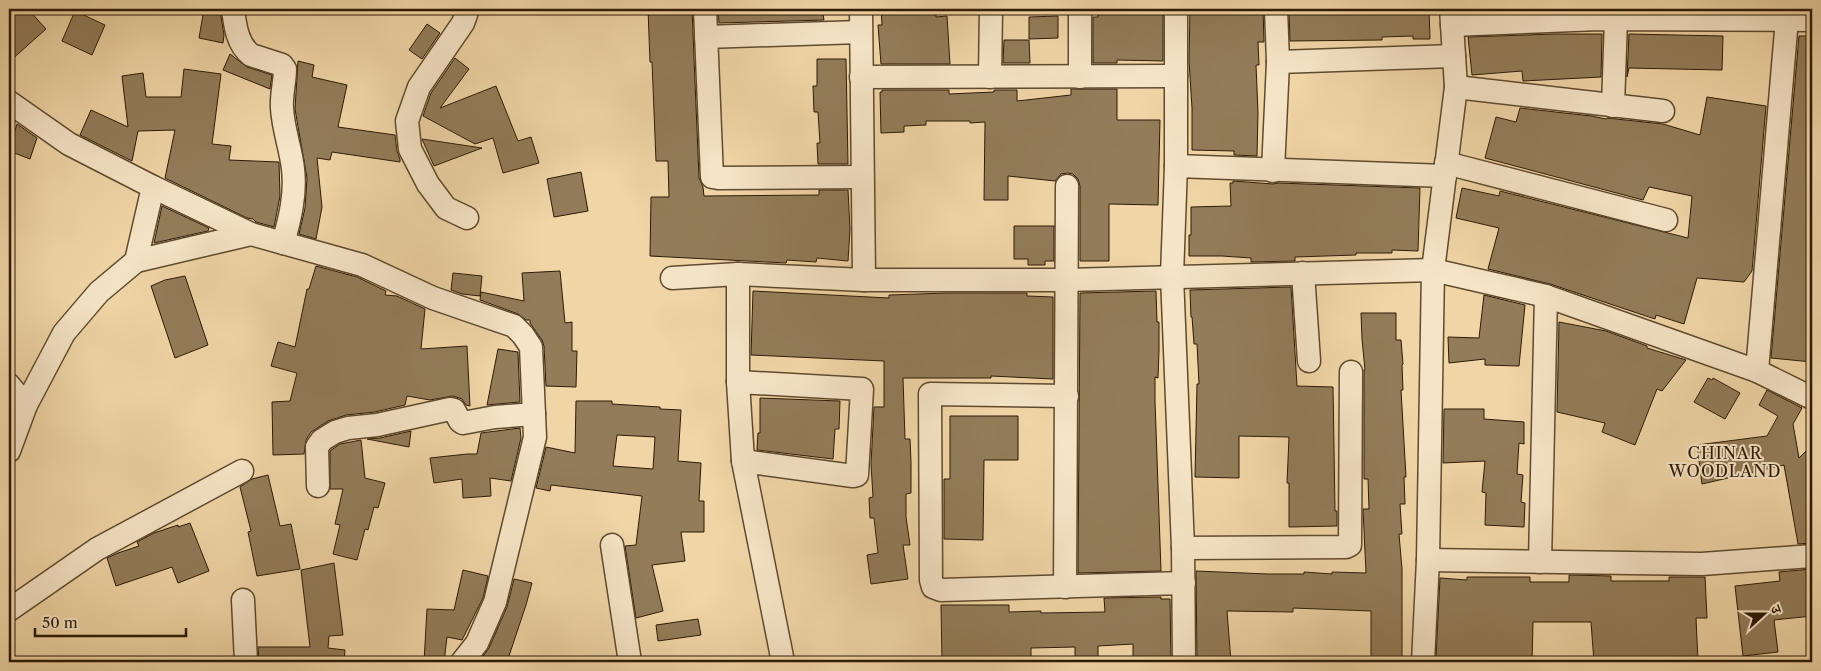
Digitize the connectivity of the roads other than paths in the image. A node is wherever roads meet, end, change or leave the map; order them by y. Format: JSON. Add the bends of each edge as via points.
{"nodes":[{"id":1,"x":233,"y":9,"type":"edge"},
{"id":2,"x":468,"y":9,"type":"edge"},
{"id":3,"x":705,"y":9,"type":"edge"},
{"id":4,"x":861,"y":9,"type":"edge"},
{"id":5,"x":991,"y":9,"type":"edge"},
{"id":6,"x":1080,"y":9,"type":"edge"},
{"id":7,"x":1176,"y":9,"type":"edge"},
{"id":8,"x":1276,"y":9,"type":"edge"},
{"id":9,"x":1452,"y":17,"type":"edge"},
{"id":10,"x":1616,"y":19,"type":"junction"},
{"id":11,"x":1787,"y":19,"type":"junction"},
{"id":12,"x":1812,"y":20,"type":"edge"},
{"id":13,"x":860,"y":32,"type":"junction"},
{"id":14,"x":706,"y":37,"type":"junction"},
{"id":15,"x":1454,"y":56,"type":"junction"},
{"id":16,"x":1278,"y":62,"type":"junction"},
{"id":17,"x":1176,"y":76,"type":"junction"},
{"id":18,"x":861,"y":77,"type":"junction"},
{"id":19,"x":990,"y":77,"type":"junction"},
{"id":20,"x":1080,"y":77,"type":"junction"},
{"id":21,"x":1456,"y":87,"type":"junction"},
{"id":22,"x":9,"y":102,"type":"edge"},
{"id":23,"x":1613,"y":106,"type":"junction"},
{"id":24,"x":1663,"y":111,"type":"dead end"},
{"id":25,"x":1176,"y":166,"type":"junction"},
{"id":26,"x":1446,"y":170,"type":"junction"},
{"id":27,"x":1273,"y":171,"type":"junction"},
{"id":28,"x":862,"y":177,"type":"junction"},
{"id":29,"x":1067,"y":186,"type":"dead end"},
{"id":30,"x":153,"y":188,"type":"junction"},
{"id":31,"x":467,"y":218,"type":"dead end"},
{"id":32,"x":1666,"y":220,"type":"dead end"},
{"id":33,"x":251,"y":234,"type":"junction"},
{"id":34,"x":283,"y":243,"type":"junction"},
{"id":35,"x":136,"y":261,"type":"junction"},
{"id":36,"x":1433,"y":270,"type":"junction"},
{"id":37,"x":1304,"y":273,"type":"junction"},
{"id":38,"x":738,"y":274,"type":"junction"},
{"id":39,"x":1172,"y":276,"type":"junction"},
{"id":40,"x":672,"y":278,"type":"dead end"},
{"id":41,"x":864,"y":280,"type":"junction"},
{"id":42,"x":1067,"y":280,"type":"junction"},
{"id":43,"x":1546,"y":296,"type":"junction"},
{"id":44,"x":1309,"y":361,"type":"dead end"},
{"id":45,"x":1757,"y":371,"type":"junction"},
{"id":46,"x":1351,"y":372,"type":"dead end"},
{"id":47,"x":738,"y":382,"type":"junction"},
{"id":48,"x":9,"y":385,"type":"edge"},
{"id":49,"x":1067,"y":396,"type":"junction"},
{"id":50,"x":1812,"y":398,"type":"edge"},
{"id":51,"x":26,"y":405,"type":"junction"},
{"id":52,"x":534,"y":414,"type":"junction"},
{"id":53,"x":9,"y":451,"type":"edge"},
{"id":54,"x":743,"y":461,"type":"junction"},
{"id":55,"x":242,"y":472,"type":"dead end"},
{"id":56,"x":318,"y":486,"type":"dead end"},
{"id":57,"x":612,"y":545,"type":"dead end"},
{"id":58,"x":1183,"y":548,"type":"junction"},
{"id":59,"x":1812,"y":556,"type":"edge"},
{"id":60,"x":1428,"y":560,"type":"junction"},
{"id":61,"x":1540,"y":562,"type":"junction"},
{"id":62,"x":1184,"y":583,"type":"junction"},
{"id":63,"x":1065,"y":587,"type":"junction"},
{"id":64,"x":243,"y":600,"type":"dead end"},
{"id":65,"x":9,"y":610,"type":"edge"},
{"id":66,"x":246,"y":662,"type":"edge"},
{"id":67,"x":462,"y":662,"type":"edge"},
{"id":68,"x":630,"y":662,"type":"edge"},
{"id":69,"x":783,"y":662,"type":"edge"},
{"id":70,"x":1184,"y":662,"type":"edge"},
{"id":71,"x":1423,"y":662,"type":"edge"}],
"edges":[{"from":1,"to":34,"type":"street","via":[[237,33],[247,52],[285,69],[282,108],[294,192]]},
{"from":2,"to":31,"type":"street","via":[[463,23],[419,87],[406,121],[410,150],[428,184],[446,208]]},
{"from":3,"to":14,"type":"street"},
{"from":4,"to":13,"type":"street"},
{"from":5,"to":19,"type":"street"},
{"from":6,"to":20,"type":"street"},
{"from":7,"to":17,"type":"street"},
{"from":8,"to":16,"type":"street"},
{"from":9,"to":10,"type":"street"},
{"from":9,"to":15,"type":"street"},
{"from":10,"to":11,"type":"street"},
{"from":10,"to":23,"type":"street"},
{"from":11,"to":12,"type":"street"},
{"from":11,"to":45,"type":"street"},
{"from":13,"to":14,"type":"street"},
{"from":13,"to":18,"type":"street"},
{"from":14,"to":28,"type":"street","via":[[712,177]]},
{"from":15,"to":16,"type":"street"},
{"from":15,"to":21,"type":"street"},
{"from":16,"to":27,"type":"street"},
{"from":17,"to":20,"type":"street"},
{"from":17,"to":25,"type":"street"},
{"from":18,"to":19,"type":"street"},
{"from":18,"to":28,"type":"street"},
{"from":19,"to":20,"type":"street"},
{"from":21,"to":23,"type":"street"},
{"from":21,"to":26,"type":"street"},
{"from":22,"to":30,"type":"street","via":[[69,144]]},
{"from":23,"to":24,"type":"street"},
{"from":25,"to":27,"type":"street"},
{"from":25,"to":39,"type":"street"},
{"from":26,"to":27,"type":"street"},
{"from":26,"to":32,"type":"street"},
{"from":26,"to":36,"type":"street"},
{"from":28,"to":41,"type":"street"},
{"from":29,"to":42,"type":"street"},
{"from":30,"to":33,"type":"street"},
{"from":30,"to":35,"type":"street"},
{"from":33,"to":34,"type":"street"},
{"from":33,"to":35,"type":"street"},
{"from":34,"to":52,"type":"street","via":[[362,265],[434,298],[514,326],[531,347]]},
{"from":35,"to":51,"type":"street","via":[[99,292],[64,333]]},
{"from":36,"to":37,"type":"street"},
{"from":36,"to":43,"type":"street"},
{"from":36,"to":60,"type":"street"},
{"from":37,"to":39,"type":"street"},
{"from":37,"to":44,"type":"street"},
{"from":38,"to":40,"type":"street"},
{"from":38,"to":41,"type":"street"},
{"from":38,"to":47,"type":"street"},
{"from":39,"to":42,"type":"street"},
{"from":39,"to":58,"type":"street"},
{"from":41,"to":42,"type":"street"},
{"from":42,"to":49,"type":"street"},
{"from":43,"to":45,"type":"street"},
{"from":43,"to":61,"type":"street"},
{"from":45,"to":50,"type":"street"},
{"from":46,"to":58,"type":"street","via":[[1350,545]]},
{"from":47,"to":54,"type":"street"},
{"from":47,"to":54,"type":"street","via":[[862,389],[857,475]]},
{"from":48,"to":51,"type":"street"},
{"from":49,"to":63,"type":"street"},
{"from":49,"to":63,"type":"street","via":[[930,394],[933,587],[941,590]]},
{"from":51,"to":53,"type":"street"},
{"from":52,"to":56,"type":"street","via":[[463,422],[450,409],[335,432],[317,447]]},
{"from":52,"to":67,"type":"street","via":[[535,436],[495,602],[478,643]]},
{"from":54,"to":69,"type":"street"},
{"from":55,"to":65,"type":"street","via":[[97,549]]},
{"from":57,"to":68,"type":"street"},
{"from":58,"to":62,"type":"street"},
{"from":59,"to":61,"type":"street","via":[[1702,564]]},
{"from":60,"to":61,"type":"street"},
{"from":60,"to":71,"type":"street"},
{"from":62,"to":63,"type":"street"},
{"from":62,"to":70,"type":"street"},
{"from":64,"to":66,"type":"street"}]}
